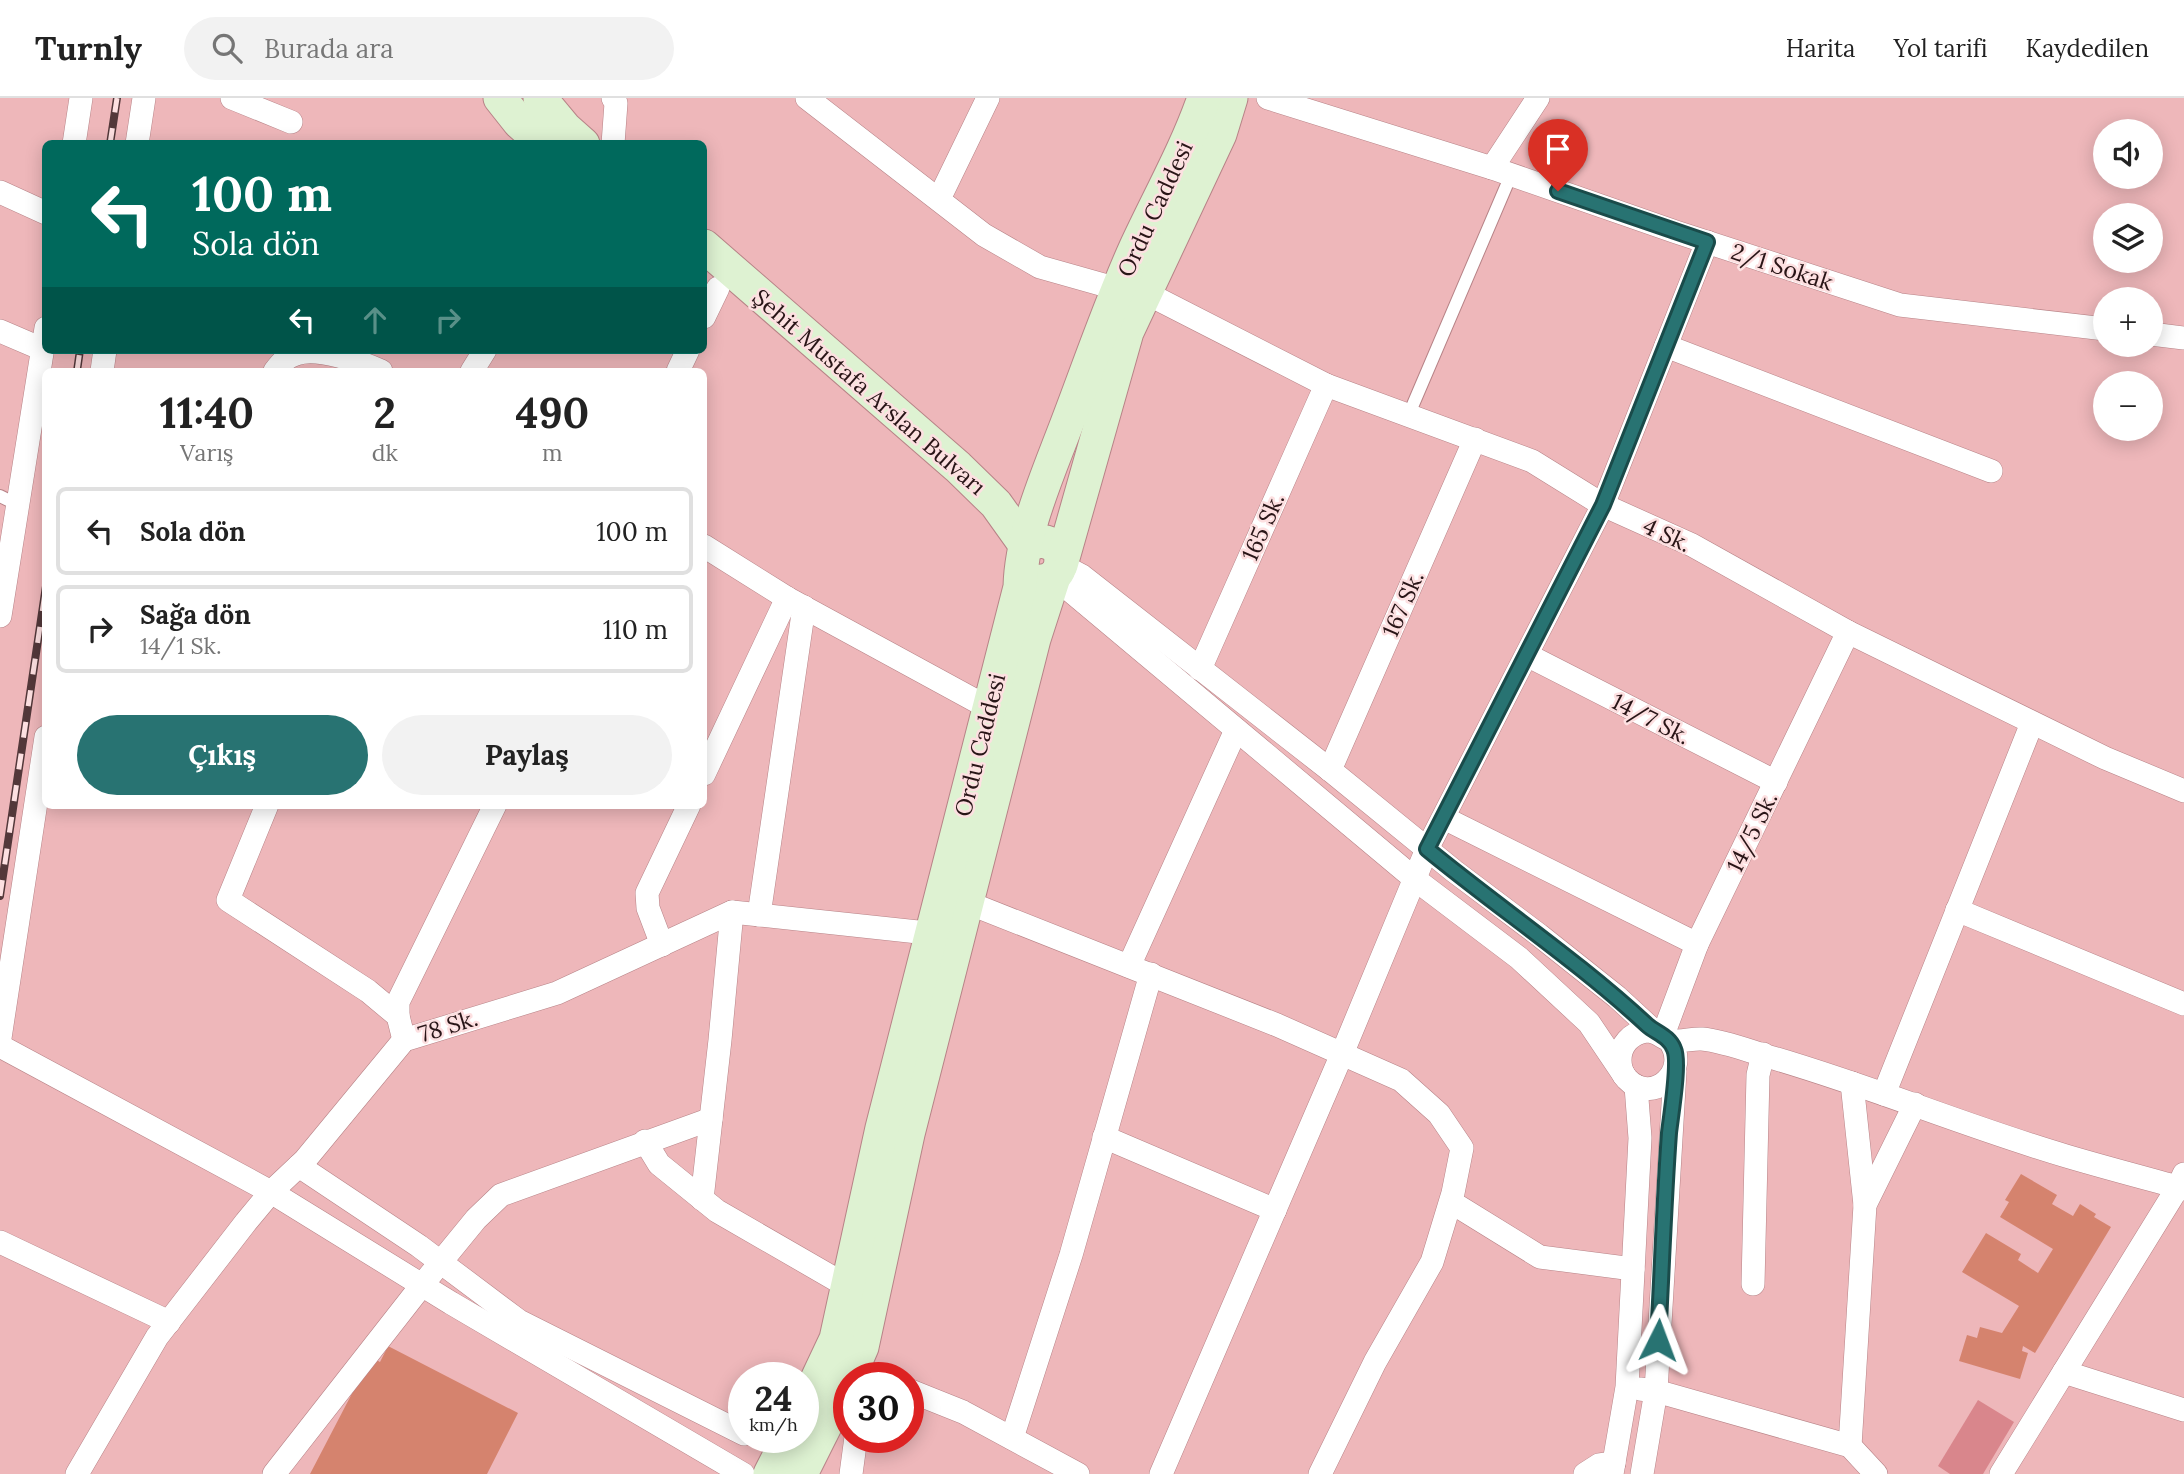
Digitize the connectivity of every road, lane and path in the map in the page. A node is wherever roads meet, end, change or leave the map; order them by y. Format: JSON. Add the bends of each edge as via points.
{"nodes":[{"id":1,"x":81,"y":98,"type":"edge"},
{"id":2,"x":144,"y":98,"type":"edge"},
{"id":3,"x":232,"y":98,"type":"edge"},
{"id":4,"x":499,"y":98,"type":"edge"},
{"id":5,"x":540,"y":98,"type":"edge"},
{"id":6,"x":613,"y":98,"type":"edge"},
{"id":7,"x":807,"y":98,"type":"edge"},
{"id":8,"x":988,"y":98,"type":"edge"},
{"id":9,"x":1204,"y":98,"type":"edge"},
{"id":10,"x":1231,"y":98,"type":"edge"},
{"id":11,"x":1268,"y":98,"type":"edge"},
{"id":12,"x":1538,"y":98,"type":"edge"},
{"id":13,"x":291,"y":122,"type":"dead end"},
{"id":14,"x":75,"y":140,"type":"edge"},
{"id":15,"x":138,"y":140,"type":"edge"},
{"id":16,"x":540,"y":140,"type":"edge"},
{"id":17,"x":578,"y":140,"type":"edge"},
{"id":18,"x":613,"y":140,"type":"edge"},
{"id":19,"x":1502,"y":172,"type":"junction"},
{"id":20,"x":0,"y":191,"type":"edge"},
{"id":21,"x":939,"y":199,"type":"junction"},
{"id":22,"x":42,"y":211,"type":"edge"},
{"id":23,"x":1707,"y":242,"type":"junction"},
{"id":24,"x":707,"y":249,"type":"edge"},
{"id":25,"x":711,"y":282,"type":"edge"},
{"id":26,"x":1131,"y":291,"type":"junction"},
{"id":27,"x":707,"y":302,"type":"edge"},
{"id":28,"x":2093,"y":328,"type":"edge"},
{"id":29,"x":0,"y":331,"type":"edge"},
{"id":30,"x":2163,"y":335,"type":"edge"},
{"id":31,"x":42,"y":338,"type":"edge"},
{"id":32,"x":2184,"y":338,"type":"edge"},
{"id":33,"x":1666,"y":346,"type":"junction"},
{"id":34,"x":42,"y":347,"type":"edge"},
{"id":35,"x":302,"y":354,"type":"edge"},
{"id":36,"x":319,"y":354,"type":"edge"},
{"id":37,"x":278,"y":368,"type":"edge"},
{"id":38,"x":374,"y":368,"type":"edge"},
{"id":39,"x":1326,"y":385,"type":"junction"},
{"id":40,"x":1409,"y":414,"type":"junction"},
{"id":41,"x":1475,"y":439,"type":"junction"},
{"id":42,"x":1992,"y":471,"type":"dead end"},
{"id":43,"x":8,"y":500,"type":"edge"},
{"id":44,"x":1603,"y":505,"type":"junction"},
{"id":45,"x":707,"y":548,"type":"edge"},
{"id":46,"x":1037,"y":565,"type":"junction"},
{"id":47,"x":796,"y":602,"type":"junction"},
{"id":48,"x":0,"y":616,"type":"edge"},
{"id":49,"x":1848,"y":632,"type":"junction"},
{"id":50,"x":1527,"y":655,"type":"junction"},
{"id":51,"x":1200,"y":669,"type":"junction"},
{"id":52,"x":989,"y":708,"type":"junction"},
{"id":53,"x":2032,"y":723,"type":"junction"},
{"id":54,"x":1236,"y":730,"type":"junction"},
{"id":55,"x":42,"y":763,"type":"edge"},
{"id":56,"x":707,"y":768,"type":"edge"},
{"id":57,"x":1330,"y":770,"type":"junction"},
{"id":58,"x":1776,"y":782,"type":"junction"},
{"id":59,"x":2184,"y":791,"type":"edge"},
{"id":60,"x":265,"y":809,"type":"edge"},
{"id":61,"x":493,"y":809,"type":"edge"},
{"id":62,"x":687,"y":809,"type":"edge"},
{"id":63,"x":1444,"y":818,"type":"junction"},
{"id":64,"x":1427,"y":849,"type":"junction"},
{"id":65,"x":1416,"y":880,"type":"junction"},
{"id":66,"x":956,"y":898,"type":"junction"},
{"id":67,"x":1957,"y":911,"type":"junction"},
{"id":68,"x":732,"y":912,"type":"junction"},
{"id":69,"x":759,"y":915,"type":"junction"},
{"id":70,"x":946,"y":935,"type":"junction"},
{"id":71,"x":1697,"y":944,"type":"junction"},
{"id":72,"x":662,"y":945,"type":"junction"},
{"id":73,"x":1129,"y":966,"type":"junction"},
{"id":74,"x":1150,"y":974,"type":"junction"},
{"id":75,"x":2184,"y":1004,"type":"edge"},
{"id":76,"x":398,"y":1016,"type":"junction"},
{"id":77,"x":1662,"y":1036,"type":"junction"},
{"id":78,"x":0,"y":1038,"type":"edge"},
{"id":79,"x":404,"y":1040,"type":"junction"},
{"id":80,"x":0,"y":1046,"type":"edge"},
{"id":81,"x":1342,"y":1054,"type":"junction"},
{"id":82,"x":1763,"y":1054,"type":"junction"},
{"id":83,"x":1675,"y":1070,"type":"junction"},
{"id":84,"x":1630,"y":1081,"type":"junction"},
{"id":85,"x":1852,"y":1083,"type":"junction"},
{"id":86,"x":1884,"y":1094,"type":"junction"},
{"id":87,"x":1915,"y":1104,"type":"junction"},
{"id":88,"x":711,"y":1119,"type":"junction"},
{"id":89,"x":1104,"y":1137,"type":"junction"},
{"id":90,"x":645,"y":1141,"type":"junction"},
{"id":91,"x":299,"y":1166,"type":"junction"},
{"id":92,"x":2182,"y":1183,"type":"edge"},
{"id":93,"x":271,"y":1192,"type":"junction"},
{"id":94,"x":702,"y":1199,"type":"junction"},
{"id":95,"x":1451,"y":1202,"type":"junction"},
{"id":96,"x":1866,"y":1205,"type":"junction"},
{"id":97,"x":1275,"y":1210,"type":"junction"},
{"id":98,"x":0,"y":1242,"type":"edge"},
{"id":99,"x":440,"y":1262,"type":"junction"},
{"id":100,"x":1633,"y":1269,"type":"junction"},
{"id":101,"x":1753,"y":1284,"type":"dead end"},
{"id":102,"x":422,"y":1285,"type":"junction"},
{"id":103,"x":847,"y":1286,"type":"junction"},
{"id":104,"x":169,"y":1322,"type":"junction"},
{"id":105,"x":861,"y":1362,"type":"edge"},
{"id":106,"x":2064,"y":1373,"type":"junction"},
{"id":107,"x":819,"y":1375,"type":"edge"},
{"id":108,"x":1627,"y":1387,"type":"junction"},
{"id":109,"x":1656,"y":1391,"type":"junction"},
{"id":110,"x":924,"y":1396,"type":"edge"},
{"id":111,"x":2184,"y":1410,"type":"edge"},
{"id":112,"x":833,"y":1412,"type":"edge"},
{"id":113,"x":728,"y":1426,"type":"edge"},
{"id":114,"x":1012,"y":1438,"type":"junction"},
{"id":115,"x":1850,"y":1447,"type":"junction"},
{"id":116,"x":777,"y":1453,"type":"edge"},
{"id":117,"x":854,"y":1453,"type":"edge"},
{"id":118,"x":794,"y":1463,"type":"edge"},
{"id":119,"x":1613,"y":1468,"type":"edge"},
{"id":120,"x":77,"y":1474,"type":"edge"},
{"id":121,"x":274,"y":1474,"type":"edge"},
{"id":122,"x":743,"y":1474,"type":"edge"},
{"id":123,"x":851,"y":1474,"type":"edge"},
{"id":124,"x":1078,"y":1474,"type":"edge"},
{"id":125,"x":1161,"y":1474,"type":"edge"},
{"id":126,"x":1320,"y":1474,"type":"edge"},
{"id":127,"x":1584,"y":1474,"type":"edge"},
{"id":128,"x":1642,"y":1474,"type":"edge"},
{"id":129,"x":1877,"y":1474,"type":"edge"},
{"id":130,"x":2001,"y":1474,"type":"edge"}],
"edges":[{"from":1,"to":14,"type":"street"},
{"from":2,"to":15,"type":"street"},
{"from":3,"to":13,"type":"street"},
{"from":4,"to":16,"type":"main road"},
{"from":5,"to":17,"type":"main road"},
{"from":6,"to":18,"type":"street"},
{"from":7,"to":21,"type":"street","name":"4 Sk."},
{"from":8,"to":21,"type":"street"},
{"from":9,"to":26,"type":"main road","name":"Ordu Caddesi","via":[[1134,250]]},
{"from":10,"to":26,"type":"main road","name":"Ordu Caddesi","via":[[1220,134]]},
{"from":11,"to":19,"type":"street","name":"2/1 Sokak"},
{"from":12,"to":19,"type":"street"},
{"from":19,"to":23,"type":"street","name":"2/1 Sokak"},
{"from":19,"to":40,"type":"lane"},
{"from":20,"to":22,"type":"street"},
{"from":21,"to":26,"type":"street","name":"4 Sk.","via":[[984,234],[1040,267]]},
{"from":23,"to":28,"type":"street","name":"2/1 Sokak","via":[[1900,305]]},
{"from":23,"to":33,"type":"street"},
{"from":24,"to":46,"type":"main road","name":"Şehit Mustafa Arslan Bulvarı","via":[[958,467],[996,504]]},
{"from":25,"to":27,"type":"street"},
{"from":25,"to":46,"type":"main road","name":"Şehit Mustafa Arslan Bulvarı","via":[[905,437],[1000,534]]},
{"from":26,"to":39,"type":"street","name":"4 Sk."},
{"from":26,"to":46,"type":"main road","name":"Ordu Caddesi","via":[[1056,452]]},
{"from":29,"to":31,"type":"street"},
{"from":30,"to":32,"type":"street"},
{"from":33,"to":42,"type":"street"},
{"from":33,"to":44,"type":"street"},
{"from":34,"to":43,"type":"street"},
{"from":35,"to":37,"type":"street","via":[[287,358]]},
{"from":36,"to":38,"type":"street"},
{"from":39,"to":40,"type":"street","name":"4 Sk."},
{"from":39,"to":51,"type":"street","name":"165 Sk."},
{"from":40,"to":41,"type":"street","name":"4 Sk."},
{"from":41,"to":44,"type":"street","name":"4 Sk.","via":[[1532,461]]},
{"from":41,"to":57,"type":"street","name":"167 Sk."},
{"from":43,"to":48,"type":"street"},
{"from":44,"to":49,"type":"street","name":"4 Sk.","via":[[1692,545]]},
{"from":44,"to":50,"type":"street"},
{"from":45,"to":47,"type":"street"},
{"from":46,"to":51,"type":"street","via":[[1082,576]]},
{"from":46,"to":52,"type":"main road","name":"Ordu Caddesi","via":[[1020,587]]},
{"from":46,"to":54,"type":"street"},
{"from":46,"to":66,"type":"main road","name":"Ordu Caddesi","via":[[1037,628]]},
{"from":47,"to":52,"type":"street"},
{"from":47,"to":56,"type":"street"},
{"from":47,"to":69,"type":"street"},
{"from":49,"to":53,"type":"street","name":"4 Sk."},
{"from":49,"to":58,"type":"street","name":"14/5 Sk."},
{"from":50,"to":58,"type":"street","name":"14/7 Sk."},
{"from":50,"to":63,"type":"street"},
{"from":51,"to":57,"type":"street"},
{"from":52,"to":66,"type":"main road","name":"Ordu Caddesi"},
{"from":53,"to":59,"type":"street","name":"4 Sk."},
{"from":53,"to":67,"type":"street"},
{"from":54,"to":65,"type":"street"},
{"from":54,"to":73,"type":"street"},
{"from":55,"to":78,"type":"street"},
{"from":57,"to":64,"type":"street"},
{"from":58,"to":71,"type":"street","name":"14/5 Sk."},
{"from":60,"to":76,"type":"street","via":[[228,900],[368,991]]},
{"from":61,"to":76,"type":"street","via":[[398,1002]]},
{"from":62,"to":72,"type":"street","via":[[647,893]]},
{"from":63,"to":64,"type":"street"},
{"from":63,"to":71,"type":"street"},
{"from":64,"to":65,"type":"street"},
{"from":64,"to":77,"type":"street"},
{"from":65,"to":81,"type":"street"},
{"from":65,"to":84,"type":"street","via":[[1529,967],[1589,1023]]},
{"from":66,"to":70,"type":"main road","name":"Ordu Caddesi"},
{"from":66,"to":73,"type":"street"},
{"from":67,"to":75,"type":"street"},
{"from":67,"to":86,"type":"street"},
{"from":68,"to":69,"type":"street"},
{"from":68,"to":72,"type":"street","name":"78 Sk."},
{"from":68,"to":88,"type":"street"},
{"from":69,"to":70,"type":"street"},
{"from":70,"to":103,"type":"main road","name":"Ordu Caddesi","via":[[882,1128]]},
{"from":70,"to":105,"type":"main road","name":"Ordu Caddesi"},
{"from":71,"to":77,"type":"street","name":"14/5 Sk."},
{"from":72,"to":79,"type":"street","name":"78 Sk.","via":[[557,993]]},
{"from":73,"to":74,"type":"street"},
{"from":74,"to":81,"type":"street"},
{"from":74,"to":89,"type":"street"},
{"from":76,"to":79,"type":"street"},
{"from":77,"to":82,"type":"street","via":[[1702,1039]]},
{"from":77,"to":83,"type":"street","via":[[1676,1055]]},
{"from":77,"to":84,"type":"street","via":[[1636,1034],[1622,1048],[1620,1066]]},
{"from":79,"to":91,"type":"street","name":"78 Sk."},
{"from":80,"to":93,"type":"street"},
{"from":81,"to":95,"type":"street","via":[[1401,1080],[1439,1114],[1462,1148]]},
{"from":81,"to":97,"type":"street"},
{"from":82,"to":85,"type":"street"},
{"from":82,"to":101,"type":"street","via":[[1758,1075]]},
{"from":83,"to":84,"type":"street","via":[[1663,1085],[1654,1088]]},
{"from":83,"to":109,"type":"street"},
{"from":84,"to":100,"type":"street","via":[[1640,1138]]},
{"from":85,"to":86,"type":"street"},
{"from":85,"to":96,"type":"street"},
{"from":86,"to":87,"type":"street"},
{"from":87,"to":92,"type":"street","via":[[2064,1156]]},
{"from":87,"to":96,"type":"street"},
{"from":88,"to":90,"type":"street"},
{"from":88,"to":94,"type":"street"},
{"from":89,"to":97,"type":"street"},
{"from":89,"to":114,"type":"street"},
{"from":90,"to":94,"type":"street","via":[[659,1164]]},
{"from":90,"to":99,"type":"street","via":[[501,1195]]},
{"from":91,"to":93,"type":"street","name":"78 Sk."},
{"from":91,"to":99,"type":"street"},
{"from":92,"to":106,"type":"street"},
{"from":93,"to":102,"type":"street"},
{"from":93,"to":104,"type":"street","name":"78 Sk."},
{"from":94,"to":103,"type":"street"},
{"from":95,"to":100,"type":"street","via":[[1540,1257]]},
{"from":95,"to":126,"type":"street","via":[[1432,1262],[1375,1362]]},
{"from":96,"to":115,"type":"street"},
{"from":97,"to":125,"type":"street"},
{"from":98,"to":104,"type":"street"},
{"from":99,"to":102,"type":"street"},
{"from":99,"to":113,"type":"street","via":[[519,1321]]},
{"from":100,"to":108,"type":"street"},
{"from":102,"to":121,"type":"street"},
{"from":102,"to":122,"type":"street"},
{"from":103,"to":107,"type":"main road","name":"Ordu Caddesi","via":[[836,1339]]},
{"from":104,"to":120,"type":"street","name":"78 Sk."},
{"from":106,"to":111,"type":"street"},
{"from":106,"to":130,"type":"street"},
{"from":108,"to":109,"type":"street"},
{"from":108,"to":119,"type":"street"},
{"from":109,"to":115,"type":"street"},
{"from":109,"to":128,"type":"street"},
{"from":110,"to":114,"type":"street"},
{"from":112,"to":118,"type":"main road","name":"Ordu Caddesi"},
{"from":114,"to":124,"type":"street"},
{"from":115,"to":129,"type":"street"},
{"from":116,"to":118,"type":"street"},
{"from":117,"to":123,"type":"street"},
{"from":119,"to":127,"type":"street","via":[[1599,1465]]}]}
